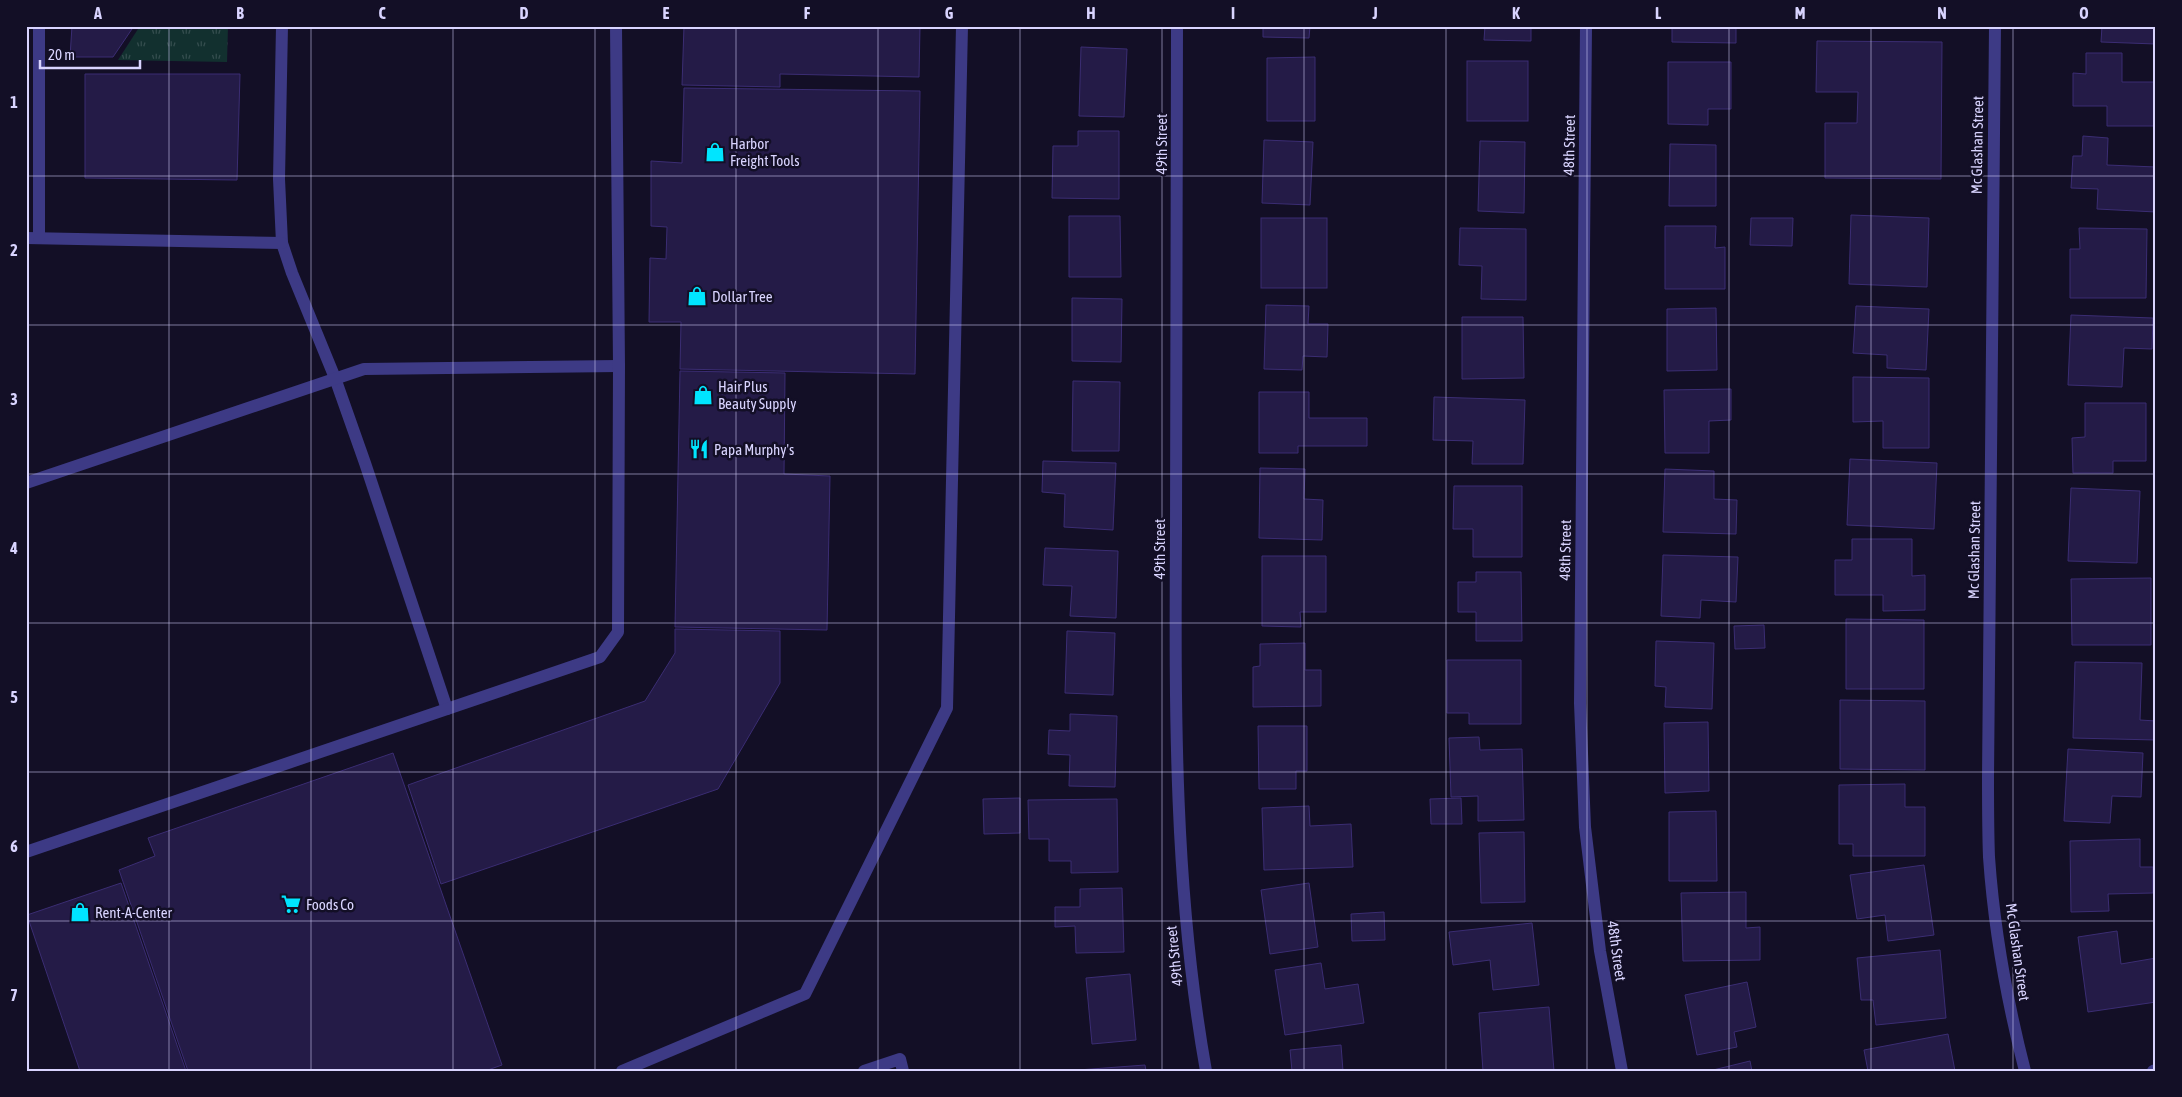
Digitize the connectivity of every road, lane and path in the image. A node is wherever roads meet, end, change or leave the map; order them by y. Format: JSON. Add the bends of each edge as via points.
{"nodes":[{"id":1,"x":40,"y":26,"type":"edge"},
{"id":2,"x":282,"y":26,"type":"edge"},
{"id":3,"x":616,"y":26,"type":"edge"},
{"id":4,"x":962,"y":26,"type":"edge"},
{"id":5,"x":1177,"y":26,"type":"edge"},
{"id":6,"x":1586,"y":26,"type":"edge"},
{"id":7,"x":1995,"y":26,"type":"edge"},
{"id":8,"x":33,"y":238,"type":"edge"},
{"id":9,"x":282,"y":243,"type":"junction"},
{"id":10,"x":619,"y":366,"type":"junction"},
{"id":11,"x":335,"y":378,"type":"junction"},
{"id":12,"x":26,"y":483,"type":"edge"},
{"id":13,"x":447,"y":709,"type":"junction"},
{"id":14,"x":26,"y":852,"type":"edge"},
{"id":15,"x":622,"y":1071,"type":"edge"},
{"id":16,"x":864,"y":1071,"type":"edge"},
{"id":17,"x":903,"y":1071,"type":"edge"},
{"id":18,"x":1206,"y":1071,"type":"edge"},
{"id":19,"x":1622,"y":1071,"type":"edge"},
{"id":20,"x":2025,"y":1071,"type":"edge"}],
"edges":[{"from":1,"to":8,"type":"street"},
{"from":2,"to":9,"type":"street","via":[[279,179]]},
{"from":3,"to":10,"type":"street"},
{"from":4,"to":15,"type":"street","via":[[947,708],[805,994]]},
{"from":5,"to":18,"type":"street","name":"49th Street","via":[[1175,733],[1181,878]]},
{"from":6,"to":19,"type":"street","name":"48th Street","via":[[1580,703],[1587,846],[1600,950]]},
{"from":7,"to":20,"type":"street","name":"Mc Glashan Street","via":[[1989,857],[2010,1013]]},
{"from":8,"to":9,"type":"street"},
{"from":9,"to":11,"type":"street"},
{"from":10,"to":11,"type":"street","via":[[364,369]]},
{"from":10,"to":13,"type":"street","via":[[618,632],[600,657]]},
{"from":11,"to":12,"type":"street"},
{"from":11,"to":13,"type":"street"},
{"from":13,"to":14,"type":"street"},
{"from":16,"to":17,"type":"street","via":[[900,1059]]}]}
